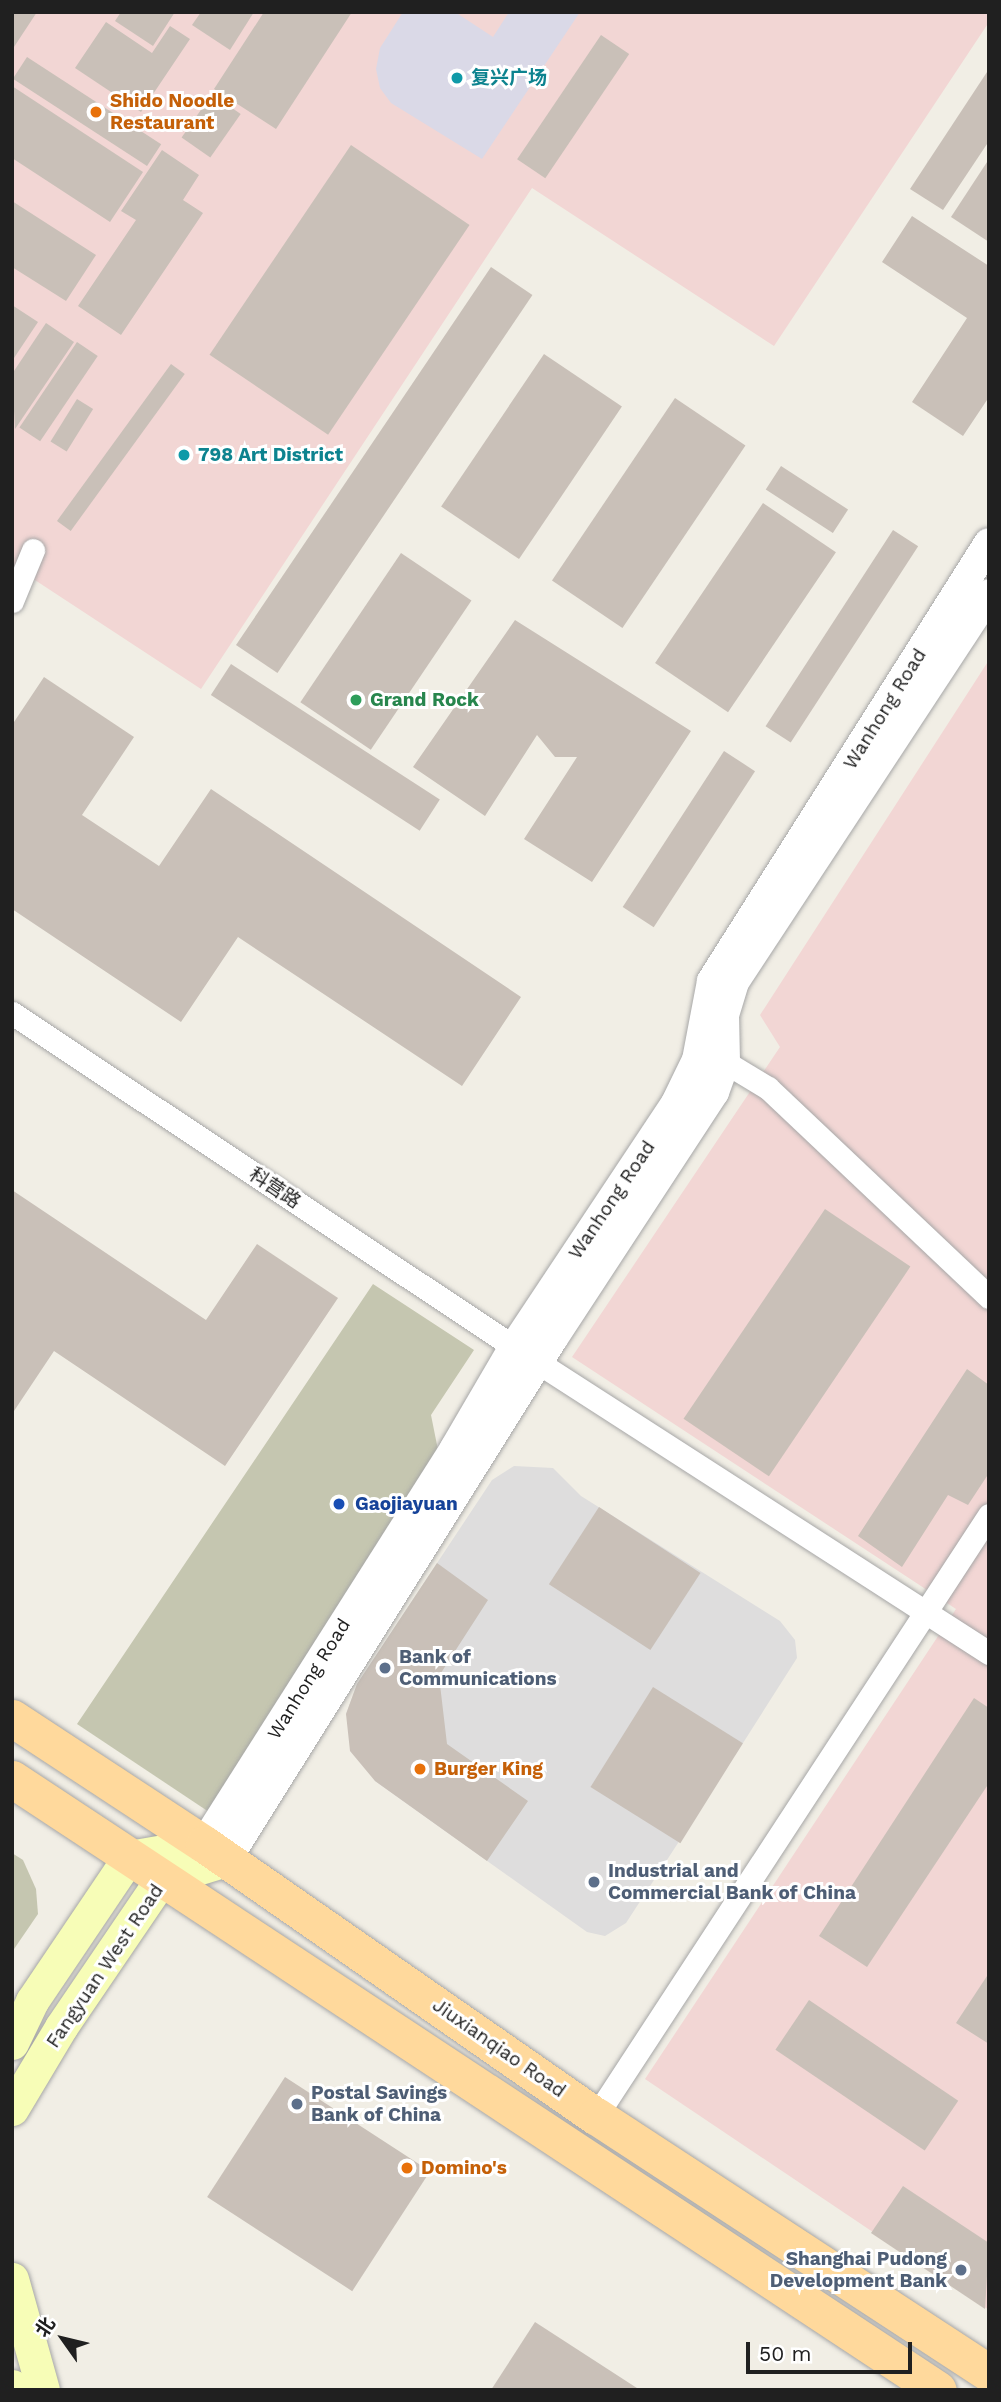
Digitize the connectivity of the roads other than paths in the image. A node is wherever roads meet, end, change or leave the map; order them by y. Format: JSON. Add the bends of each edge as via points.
{"nodes":[{"id":1,"x":989,"y":543,"type":"edge"},
{"id":2,"x":33,"y":550,"type":"dead end"},
{"id":3,"x":989,"y":594,"type":"edge"},
{"id":4,"x":12,"y":601,"type":"edge"},
{"id":5,"x":12,"y":1013,"type":"edge"},
{"id":6,"x":726,"y":1062,"type":"junction"},
{"id":7,"x":989,"y":1297,"type":"edge"},
{"id":8,"x":514,"y":1346,"type":"junction"},
{"id":9,"x":539,"y":1362,"type":"junction"},
{"id":10,"x":989,"y":1515,"type":"edge"},
{"id":11,"x":928,"y":1612,"type":"junction"},
{"id":12,"x":989,"y":1653,"type":"edge"},
{"id":13,"x":12,"y":1718,"type":"edge"},
{"id":14,"x":12,"y":1779,"type":"edge"},
{"id":15,"x":215,"y":1852,"type":"junction"},
{"id":16,"x":129,"y":1857,"type":"junction"},
{"id":17,"x":161,"y":1880,"type":"junction"},
{"id":18,"x":22,"y":2011,"type":"edge"},
{"id":19,"x":12,"y":2043,"type":"edge"},
{"id":20,"x":12,"y":2109,"type":"edge"},
{"id":21,"x":596,"y":2116,"type":"junction"},
{"id":22,"x":12,"y":2279,"type":"edge"},
{"id":23,"x":989,"y":2373,"type":"edge"},
{"id":24,"x":43,"y":2390,"type":"edge"},
{"id":25,"x":938,"y":2390,"type":"edge"}],
"edges":[{"from":1,"to":8,"type":"street","name":"Wanhong Road","via":[[712,981],[698,1060],[676,1103]]},
{"from":2,"to":4,"type":"street"},
{"from":3,"to":6,"type":"street","name":"Wanhong Road","via":[[734,982],[724,1015]]},
{"from":5,"to":8,"type":"street","name":"科营路"},
{"from":6,"to":7,"type":"street","via":[[768,1088]]},
{"from":6,"to":9,"type":"street","name":"Wanhong Road","via":[[714,1092]]},
{"from":8,"to":9,"type":"street","name":"科营路"},
{"from":8,"to":15,"type":"street","name":"Wanhong Road"},
{"from":9,"to":11,"type":"street","name":"科营路"},
{"from":9,"to":15,"type":"street","name":"Wanhong Road"},
{"from":10,"to":11,"type":"street"},
{"from":11,"to":12,"type":"street","name":"科营路"},
{"from":11,"to":21,"type":"street"},
{"from":13,"to":15,"type":"main road","name":"Jiuxianqiao Road"},
{"from":14,"to":16,"type":"main road"},
{"from":15,"to":16,"type":"main road","name":"Fangyuan West Road"},
{"from":15,"to":17,"type":"main road","name":"Fangyuan West Road"},
{"from":15,"to":21,"type":"main road","name":"Jiuxianqiao Road"},
{"from":16,"to":17,"type":"main road"},
{"from":16,"to":18,"type":"main road","name":"Fangyuan West Road"},
{"from":17,"to":20,"type":"main road","name":"Fangyuan West Road"},
{"from":17,"to":25,"type":"main road"},
{"from":18,"to":19,"type":"main road","name":"Fangyuan West Road"},
{"from":21,"to":23,"type":"main road","name":"Jiuxianqiao Road"},
{"from":22,"to":24,"type":"main road"}]}
